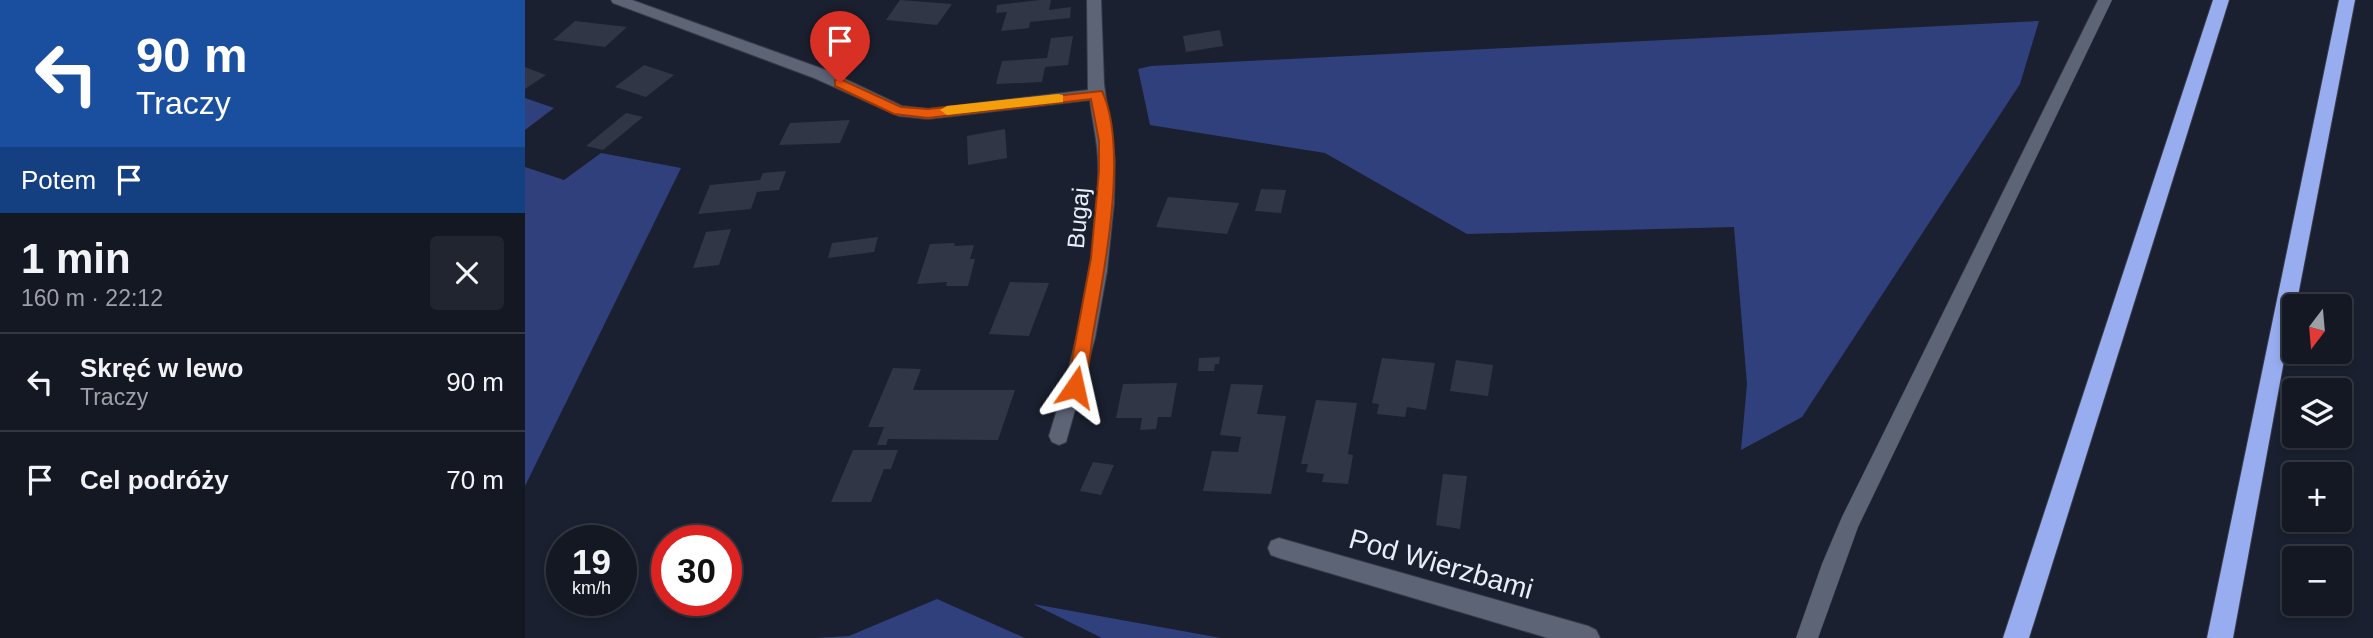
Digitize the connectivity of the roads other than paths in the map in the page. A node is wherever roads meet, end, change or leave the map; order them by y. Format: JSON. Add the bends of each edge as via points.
{"nodes":[{"id":1,"x":618,"y":0,"type":"edge"},
{"id":2,"x":1094,"y":0,"type":"edge"},
{"id":3,"x":2105,"y":0,"type":"edge"},
{"id":4,"x":2221,"y":0,"type":"edge"},
{"id":5,"x":2347,"y":0,"type":"edge"},
{"id":6,"x":1097,"y":94,"type":"junction"},
{"id":7,"x":1059,"y":436,"type":"dead end"},
{"id":8,"x":1279,"y":548,"type":"dead end"},
{"id":9,"x":1588,"y":638,"type":"edge"},
{"id":10,"x":1807,"y":638,"type":"edge"},
{"id":11,"x":2016,"y":638,"type":"edge"},
{"id":12,"x":2220,"y":638,"type":"edge"}],
"edges":[{"from":1,"to":6,"type":"street","via":[[820,75],[899,111],[928,114]]},
{"from":2,"to":6,"type":"street","name":"Bugaj"},
{"from":3,"to":10,"type":"lane","via":[[1849,524]]},
{"from":4,"to":11,"type":"highway"},
{"from":5,"to":12,"type":"highway"},
{"from":6,"to":7,"type":"street","name":"Bugaj","via":[[1107,171],[1099,258],[1075,387]]},
{"from":8,"to":9,"type":"street","name":"Pod Wierzbami"}]}
